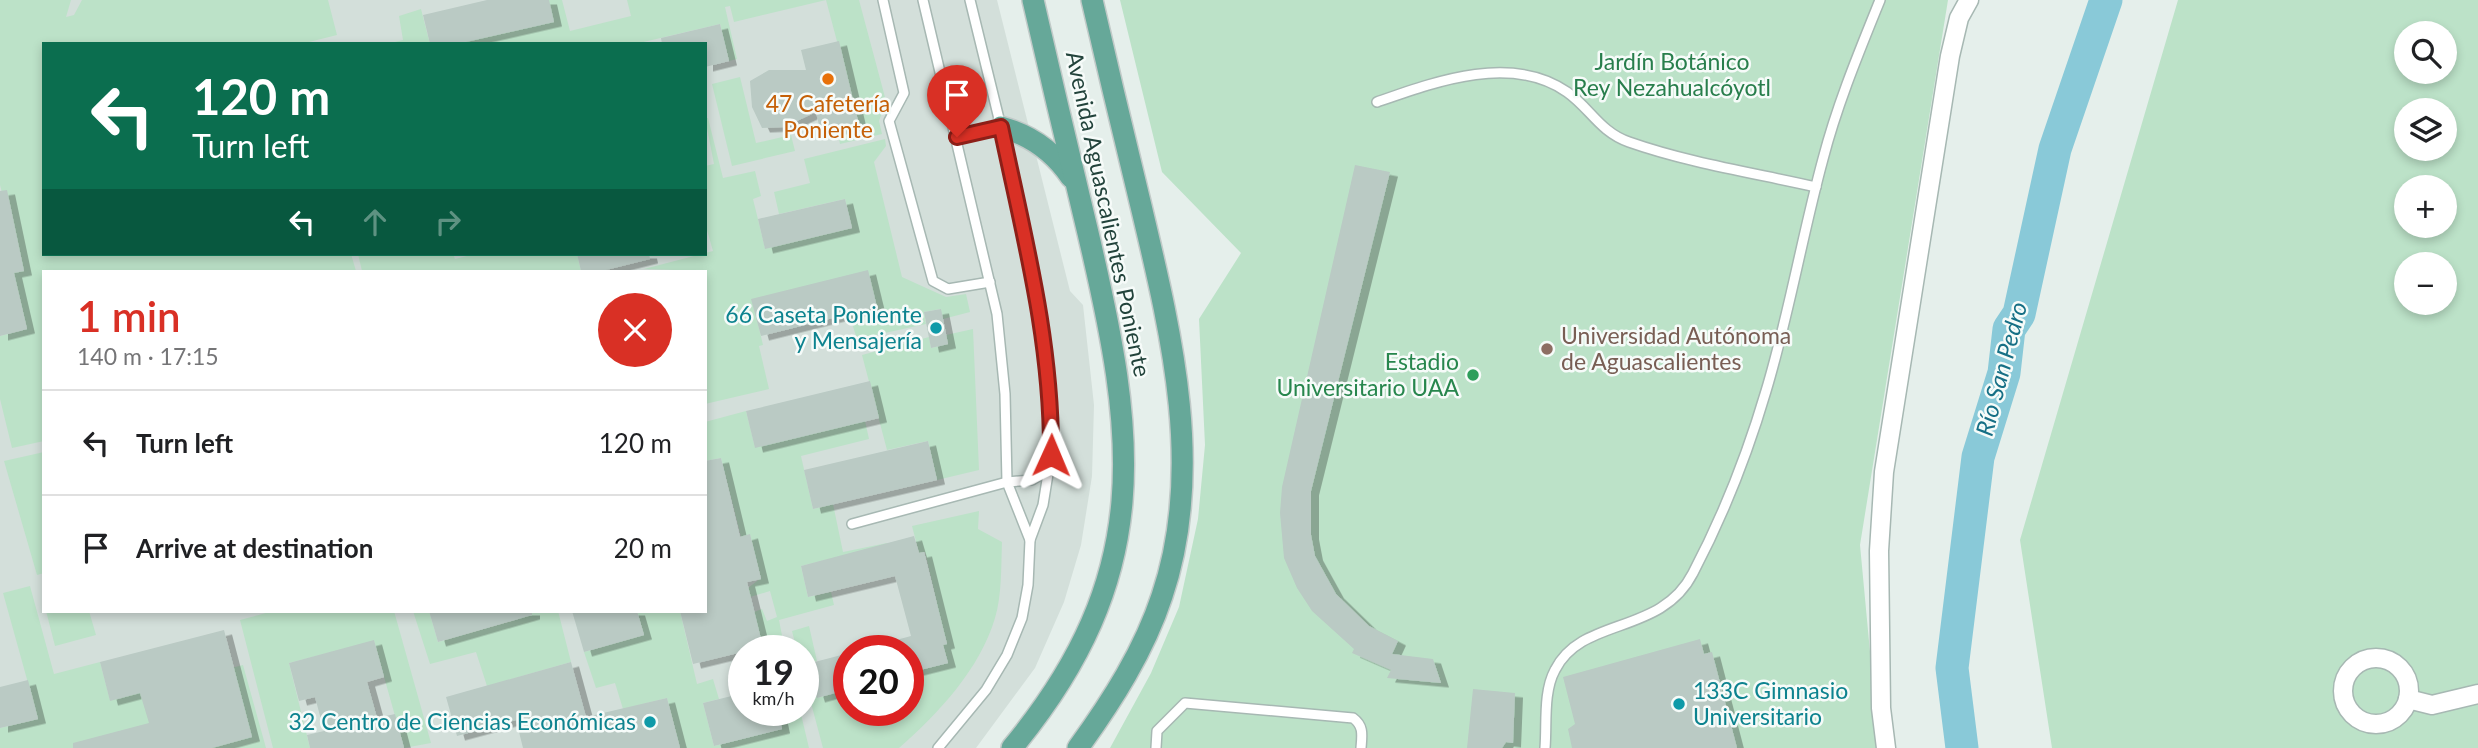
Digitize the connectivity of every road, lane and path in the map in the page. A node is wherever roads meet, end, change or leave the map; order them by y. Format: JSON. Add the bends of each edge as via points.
{"nodes":[{"id":1,"x":883,"y":0,"type":"edge"},
{"id":2,"x":923,"y":0,"type":"edge"},
{"id":3,"x":970,"y":0,"type":"edge"},
{"id":4,"x":1033,"y":0,"type":"edge"},
{"id":5,"x":1092,"y":0,"type":"edge"},
{"id":6,"x":1881,"y":0,"type":"edge"},
{"id":7,"x":1969,"y":0,"type":"edge"},
{"id":8,"x":1377,"y":102,"type":"dead end"},
{"id":9,"x":1001,"y":127,"type":"junction"},
{"id":10,"x":957,"y":137,"type":"junction"},
{"id":11,"x":1077,"y":187,"type":"junction"},
{"id":12,"x":1816,"y":187,"type":"junction"},
{"id":13,"x":990,"y":282,"type":"junction"},
{"id":14,"x":1050,"y":469,"type":"junction"},
{"id":15,"x":1007,"y":482,"type":"junction"},
{"id":16,"x":852,"y":524,"type":"dead end"},
{"id":17,"x":1030,"y":540,"type":"junction"},
{"id":18,"x":2478,"y":694,"type":"edge"},
{"id":19,"x":2408,"y":699,"type":"dead end"},
{"id":20,"x":938,"y":748,"type":"edge"},
{"id":21,"x":1012,"y":748,"type":"edge"},
{"id":22,"x":1078,"y":748,"type":"edge"},
{"id":23,"x":1156,"y":748,"type":"edge"},
{"id":24,"x":1361,"y":748,"type":"edge"},
{"id":25,"x":1545,"y":748,"type":"edge"},
{"id":26,"x":1886,"y":748,"type":"edge"}],
"edges":[{"from":1,"to":13,"type":"lane","via":[[904,93],[889,121],[933,281],[948,289]]},
{"from":2,"to":10,"type":"lane"},
{"from":3,"to":9,"type":"lane"},
{"from":4,"to":11,"type":"main road","name":"Avenida Aguascalientes Poniente"},
{"from":5,"to":22,"type":"main road","name":"Avenida Aguascalientes Poniente","via":[[1172,342],[1180,412],[1180,504],[1171,565],[1152,625],[1123,681]]},
{"from":6,"to":12,"type":"lane","via":[[1849,78]]},
{"from":7,"to":26,"type":"street","via":[[1959,18],[1950,56],[1884,472],[1878,551]]},
{"from":8,"to":12,"type":"lane","via":[[1484,73],[1522,74],[1569,93],[1605,131],[1627,141]]},
{"from":9,"to":10,"type":"lane"},
{"from":9,"to":11,"type":"main road","via":[[1028,137],[1056,158]]},
{"from":9,"to":14,"type":"lane","via":[[1046,346],[1052,400]]},
{"from":10,"to":13,"type":"lane"},
{"from":11,"to":21,"type":"main road","name":"Avenida Aguascalientes Poniente","via":[[1119,377],[1125,444],[1123,505],[1106,584],[1086,635],[1038,715]]},
{"from":12,"to":25,"type":"lane","via":[[1767,389],[1731,489],[1693,574],[1679,596],[1658,612],[1571,649],[1555,669],[1549,689]]},
{"from":13,"to":15,"type":"lane","via":[[1005,394]]},
{"from":14,"to":15,"type":"lane","via":[[1032,480]]},
{"from":14,"to":17,"type":"lane"},
{"from":15,"to":16,"type":"lane"},
{"from":15,"to":17,"type":"lane"},
{"from":17,"to":20,"type":"lane","via":[[1022,618],[1007,655],[986,690]]},
{"from":18,"to":19,"type":"street","via":[[2432,705]]},
{"from":23,"to":24,"type":"lane","via":[[1157,731],[1185,704],[1353,718],[1360,722]]}]}
